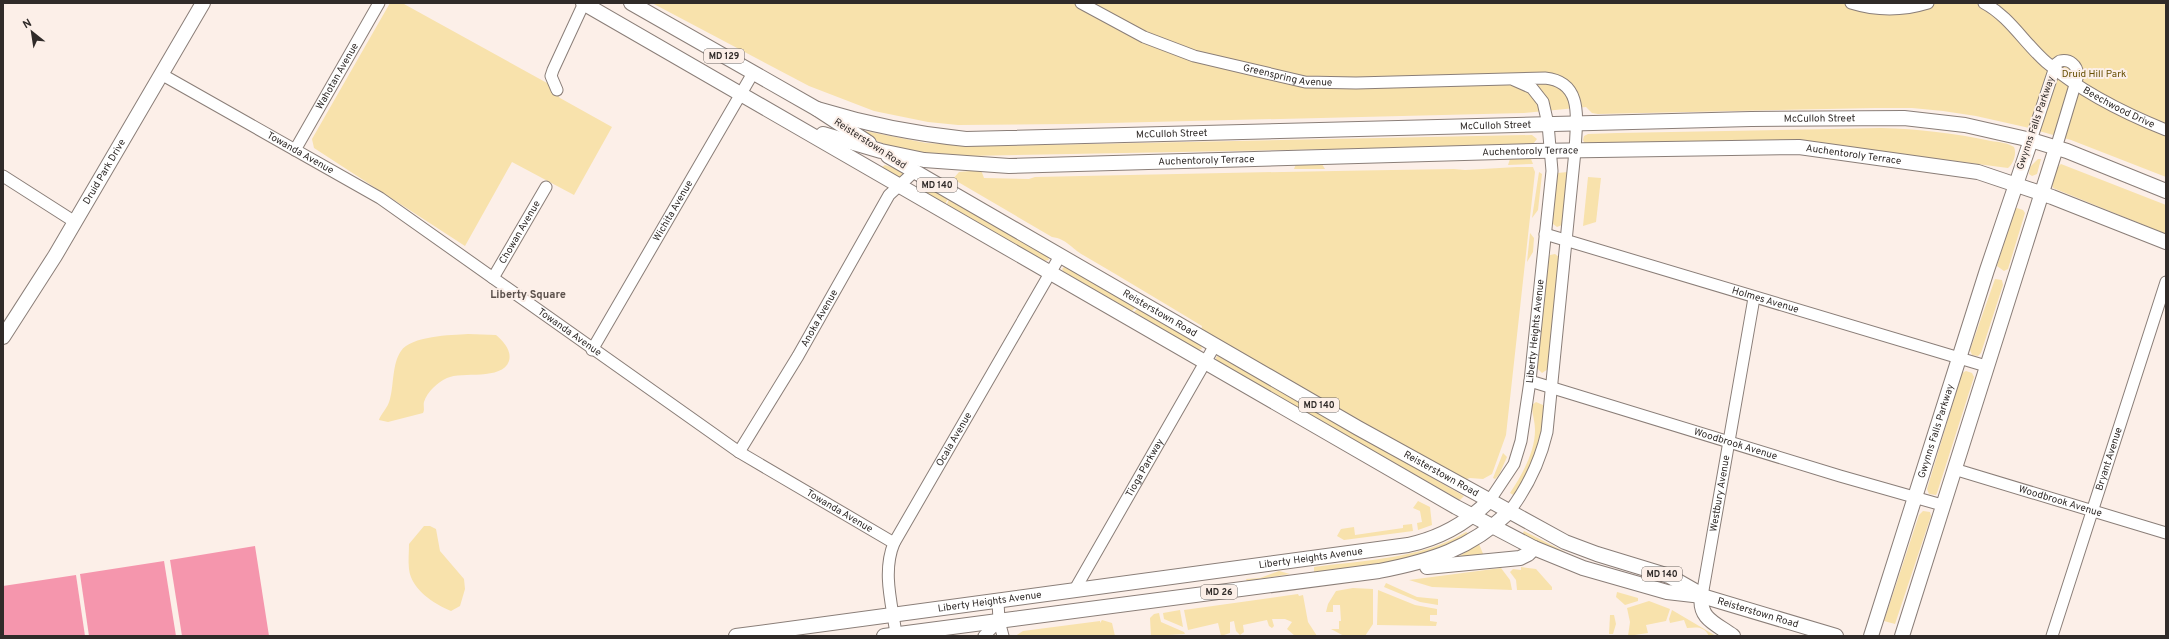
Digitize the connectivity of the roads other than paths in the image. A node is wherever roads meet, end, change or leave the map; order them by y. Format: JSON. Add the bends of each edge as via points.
{"nodes":[{"id":1,"x":203,"y":3,"type":"edge"},
{"id":2,"x":379,"y":3,"type":"edge"},
{"id":3,"x":583,"y":3,"type":"edge"},
{"id":4,"x":631,"y":3,"type":"edge"},
{"id":5,"x":1081,"y":3,"type":"edge"},
{"id":6,"x":1851,"y":3,"type":"edge"},
{"id":7,"x":1928,"y":3,"type":"edge"},
{"id":8,"x":1984,"y":3,"type":"edge"},
{"id":9,"x":2054,"y":69,"type":"junction"},
{"id":10,"x":753,"y":73,"type":"junction"},
{"id":11,"x":161,"y":74,"type":"junction"},
{"id":12,"x":1508,"y":78,"type":"junction"},
{"id":13,"x":2077,"y":83,"type":"junction"},
{"id":14,"x":557,"y":90,"type":"dead end"},
{"id":15,"x":742,"y":93,"type":"junction"},
{"id":16,"x":817,"y":109,"type":"junction"},
{"id":17,"x":1576,"y":123,"type":"junction"},
{"id":18,"x":1548,"y":124,"type":"junction"},
{"id":19,"x":803,"y":128,"type":"junction"},
{"id":20,"x":2166,"y":130,"type":"edge"},
{"id":21,"x":2031,"y":140,"type":"junction"},
{"id":22,"x":2056,"y":148,"type":"junction"},
{"id":23,"x":295,"y":150,"type":"junction"},
{"id":24,"x":1551,"y":150,"type":"junction"},
{"id":25,"x":881,"y":151,"type":"junction"},
{"id":26,"x":1576,"y":151,"type":"junction"},
{"id":27,"x":914,"y":172,"type":"junction"},
{"id":28,"x":3,"y":176,"type":"edge"},
{"id":29,"x":2015,"y":183,"type":"junction"},
{"id":30,"x":898,"y":185,"type":"junction"},
{"id":31,"x":546,"y":187,"type":"dead end"},
{"id":32,"x":2166,"y":191,"type":"edge"},
{"id":33,"x":2041,"y":193,"type":"junction"},
{"id":34,"x":75,"y":222,"type":"junction"},
{"id":35,"x":1545,"y":234,"type":"junction"},
{"id":36,"x":1567,"y":241,"type":"junction"},
{"id":37,"x":2166,"y":242,"type":"edge"},
{"id":38,"x":1060,"y":256,"type":"junction"},
{"id":39,"x":1051,"y":272,"type":"junction"},
{"id":40,"x":493,"y":278,"type":"junction"},
{"id":41,"x":2166,"y":282,"type":"edge"},
{"id":42,"x":1754,"y":298,"type":"junction"},
{"id":43,"x":3,"y":338,"type":"edge"},
{"id":44,"x":1215,"y":345,"type":"junction"},
{"id":45,"x":592,"y":350,"type":"junction"},
{"id":46,"x":1958,"y":360,"type":"junction"},
{"id":47,"x":1205,"y":362,"type":"junction"},
{"id":48,"x":1986,"y":366,"type":"junction"},
{"id":49,"x":1530,"y":381,"type":"junction"},
{"id":50,"x":1552,"y":389,"type":"junction"},
{"id":51,"x":1729,"y":442,"type":"junction"},
{"id":52,"x":739,"y":452,"type":"junction"},
{"id":53,"x":1954,"y":469,"type":"junction"},
{"id":54,"x":1916,"y":498,"type":"junction"},
{"id":55,"x":1490,"y":500,"type":"junction"},
{"id":56,"x":1942,"y":505,"type":"junction"},
{"id":57,"x":2092,"y":511,"type":"junction"},
{"id":58,"x":1510,"y":512,"type":"junction"},
{"id":59,"x":1473,"y":516,"type":"junction"},
{"id":60,"x":1492,"y":527,"type":"junction"},
{"id":61,"x":2166,"y":533,"type":"edge"},
{"id":62,"x":894,"y":543,"type":"junction"},
{"id":63,"x":1534,"y":548,"type":"junction"},
{"id":64,"x":1379,"y":572,"type":"junction"},
{"id":65,"x":1074,"y":591,"type":"junction"},
{"id":66,"x":1702,"y":596,"type":"junction"},
{"id":67,"x":998,"y":601,"type":"junction"},
{"id":68,"x":894,"y":615,"type":"junction"},
{"id":69,"x":998,"y":621,"type":"junction"},
{"id":70,"x":890,"y":635,"type":"edge"},
{"id":71,"x":736,"y":636,"type":"edge"},
{"id":72,"x":984,"y":636,"type":"edge"},
{"id":73,"x":1003,"y":636,"type":"edge"},
{"id":74,"x":1734,"y":636,"type":"edge"},
{"id":75,"x":1836,"y":636,"type":"edge"},
{"id":76,"x":1871,"y":636,"type":"edge"},
{"id":77,"x":1902,"y":636,"type":"edge"},
{"id":78,"x":2052,"y":636,"type":"edge"}],
"edges":[{"from":1,"to":11,"type":"main road","name":"Druid Park Drive"},
{"from":2,"to":23,"type":"street","name":"Wahotan Avenue"},
{"from":3,"to":14,"type":"street","via":[[551,76]]},
{"from":3,"to":15,"type":"main road","name":"Reisterstown Road","number":"MD 129"},
{"from":4,"to":10,"type":"main road","name":"Reisterstown Road","number":"MD 129"},
{"from":5,"to":12,"type":"street","name":"Greenspring Avenue","via":[[1144,37],[1194,56],[1305,82],[1356,83]]},
{"from":6,"to":7,"type":"street","via":[[1864,7],[1900,10]]},
{"from":8,"to":9,"type":"street","via":[[2001,15]]},
{"from":9,"to":13,"type":"street","name":"Gwynns Falls Parkway","via":[[2060,61],[2073,64],[2078,71]]},
{"from":9,"to":21,"type":"street","name":"Gwynns Falls Parkway"},
{"from":10,"to":15,"type":"street","name":"Wichita Avenue"},
{"from":10,"to":16,"type":"main road","name":"Reisterstown Road","number":"MD 129"},
{"from":11,"to":23,"type":"street","name":"Towanda Avenue"},
{"from":11,"to":34,"type":"main road","name":"Druid Park Drive"},
{"from":12,"to":17,"type":"street","name":"Greenspring Avenue","via":[[1545,78],[1562,83],[1572,93],[1575,101]]},
{"from":12,"to":18,"type":"street","name":"Greenspring Avenue","via":[[1537,92],[1543,102]]},
{"from":13,"to":20,"type":"street","name":"Beechwood Drive","via":[[2131,114]]},
{"from":13,"to":22,"type":"street","name":"Gwynns Falls Parkway"},
{"from":15,"to":19,"type":"main road","name":"Reisterstown Road","number":"MD 129"},
{"from":15,"to":45,"type":"street","name":"Wichita Avenue"},
{"from":16,"to":18,"type":"main road","name":"McCulloh Street","number":"MD 129","via":[[890,129],[966,139]]},
{"from":16,"to":25,"type":"main road","name":"Reisterstown Road","number":"MD 140"},
{"from":17,"to":18,"type":"main road","name":"McCulloh Street","number":"MD 129"},
{"from":17,"to":21,"type":"main road","name":"McCulloh Street","number":"MD 129","via":[[1904,118],[1965,124]]},
{"from":17,"to":26,"type":"street","name":"Liberty Heights Avenue"},
{"from":18,"to":24,"type":"street","name":"Liberty Heights Avenue"},
{"from":19,"to":25,"type":"main road","number":"MD 129"},
{"from":19,"to":30,"type":"main road","name":"Reisterstown Road","number":"MD 140"},
{"from":21,"to":22,"type":"main road","name":"McCulloh Street","number":"MD 129"},
{"from":21,"to":29,"type":"main road","name":"Gwynns Falls Parkway"},
{"from":22,"to":32,"type":"main road","name":"McCulloh Street","number":"MD 129"},
{"from":22,"to":33,"type":"main road","name":"Gwynns Falls Parkway"},
{"from":23,"to":40,"type":"street","name":"Towanda Avenue","via":[[380,198]]},
{"from":24,"to":25,"type":"main road","name":"Auchentoroly Terrace","number":"MD 129","via":[[1009,166],[924,160]]},
{"from":24,"to":26,"type":"main road","name":"Auchentoroly Terrace","number":"MD 129"},
{"from":24,"to":35,"type":"street","name":"Liberty Heights Avenue","via":[[1552,171]]},
{"from":25,"to":27,"type":"main road","name":"Reisterstown Road","number":"MD 140"},
{"from":26,"to":29,"type":"main road","name":"Auchentoroly Terrace","number":"MD 129","via":[[1799,148],[1960,169]]},
{"from":26,"to":36,"type":"street","name":"Liberty Heights Avenue"},
{"from":27,"to":30,"type":"street","name":"Anoka Avenue"},
{"from":27,"to":38,"type":"main road","name":"Reisterstown Road","number":"MD 140"},
{"from":28,"to":34,"type":"street"},
{"from":29,"to":33,"type":"main road","name":"Auchentoroly Terrace","number":"MD 129"},
{"from":29,"to":46,"type":"main road","name":"Gwynns Falls Parkway"},
{"from":30,"to":39,"type":"main road","name":"Reisterstown Road","number":"MD 140"},
{"from":30,"to":52,"type":"street","name":"Anoka Avenue","via":[[889,195],[798,356]]},
{"from":31,"to":40,"type":"street","name":"Chowan Avenue"},
{"from":33,"to":37,"type":"main road","name":"Auchentoroly Terrace","number":"MD 129"},
{"from":33,"to":48,"type":"main road","name":"Gwynns Falls Parkway"},
{"from":34,"to":43,"type":"main road","name":"Druid Park Drive"},
{"from":35,"to":36,"type":"street","name":"Holmes Avenue"},
{"from":35,"to":49,"type":"street","name":"Liberty Heights Avenue"},
{"from":36,"to":42,"type":"street","name":"Holmes Avenue"},
{"from":36,"to":50,"type":"street","name":"Liberty Heights Avenue"},
{"from":38,"to":39,"type":"street","name":"Ocala Avenue"},
{"from":38,"to":44,"type":"main road","name":"Reisterstown Road","number":"MD 140"},
{"from":39,"to":47,"type":"main road","name":"Reisterstown Road","number":"MD 140"},
{"from":39,"to":62,"type":"street","name":"Ocala Avenue"},
{"from":40,"to":45,"type":"street","name":"Towanda Avenue"},
{"from":41,"to":57,"type":"street","name":"Bryant Avenue"},
{"from":42,"to":46,"type":"street","name":"Holmes Avenue"},
{"from":42,"to":51,"type":"street","name":"Westbury Avenue"},
{"from":44,"to":47,"type":"street","name":"Tioga Parkway"},
{"from":44,"to":55,"type":"main road","name":"Reisterstown Road","number":"MD 140","via":[[1423,465]]},
{"from":45,"to":52,"type":"street","name":"Towanda Avenue"},
{"from":46,"to":48,"type":"street","name":"Holmes Avenue"},
{"from":46,"to":54,"type":"main road","name":"Gwynns Falls Parkway"},
{"from":47,"to":59,"type":"main road","name":"Reisterstown Road","number":"MD 140"},
{"from":47,"to":65,"type":"street","name":"Tioga Parkway"},
{"from":48,"to":53,"type":"main road","name":"Gwynns Falls Parkway"},
{"from":49,"to":50,"type":"street","name":"Woodbrook Avenue"},
{"from":49,"to":55,"type":"street","name":"Liberty Heights Avenue","via":[[1518,453],[1508,475]]},
{"from":50,"to":51,"type":"street","name":"Woodbrook Avenue"},
{"from":50,"to":58,"type":"street","name":"Liberty Heights Avenue","via":[[1547,432],[1539,463]]},
{"from":51,"to":54,"type":"street","name":"Woodbrook Avenue"},
{"from":51,"to":66,"type":"street","name":"Westbury Avenue"},
{"from":52,"to":62,"type":"street","name":"Towanda Avenue"},
{"from":53,"to":56,"type":"main road","name":"Gwynns Falls Parkway"},
{"from":53,"to":57,"type":"street","name":"Woodbrook Avenue"},
{"from":54,"to":56,"type":"street","name":"Woodbrook Avenue"},
{"from":54,"to":76,"type":"main road","name":"Gwynns Falls Parkway"},
{"from":55,"to":58,"type":"main road","name":"Reisterstown Road","number":"MD 140"},
{"from":55,"to":59,"type":"main road","name":"Liberty Heights Avenue","number":"MD 26"},
{"from":56,"to":77,"type":"main road","name":"Gwynns Falls Parkway"},
{"from":57,"to":61,"type":"street","name":"Woodbrook Avenue"},
{"from":57,"to":78,"type":"street","name":"Bryant Avenue"},
{"from":58,"to":60,"type":"main road","name":"Liberty Heights Avenue","number":"MD 26"},
{"from":58,"to":66,"type":"main road","name":"Reisterstown Road","number":"MD 140","via":[[1566,542],[1669,576]]},
{"from":59,"to":60,"type":"main road","name":"Reisterstown Road","number":"MD 140"},
{"from":59,"to":65,"type":"main road","name":"Liberty Heights Avenue","number":"MD 26","via":[[1436,538],[1408,545]]},
{"from":60,"to":63,"type":"main road","name":"Reisterstown Road","number":"MD 140"},
{"from":60,"to":64,"type":"main road","name":"Liberty Heights Avenue","number":"MD 26","via":[[1445,555]]},
{"from":62,"to":68,"type":"street","name":"Ocala Avenue","via":[[888,569]]},
{"from":63,"to":64,"type":"main road","via":[[1520,558]]},
{"from":63,"to":66,"type":"main road","name":"Reisterstown Road","number":"MD 140","via":[[1583,568],[1667,592]]},
{"from":64,"to":69,"type":"main road","name":"Liberty Heights Avenue","number":"MD 26"},
{"from":65,"to":67,"type":"main road","name":"Liberty Heights Avenue","number":"MD 26"},
{"from":66,"to":74,"type":"main road","via":[[1700,606],[1704,616]]},
{"from":66,"to":75,"type":"main road","name":"Reisterstown Road","number":"MD 140"},
{"from":67,"to":68,"type":"main road","name":"Liberty Heights Avenue","number":"MD 26"},
{"from":67,"to":69,"type":"street"},
{"from":68,"to":70,"type":"street","name":"Ocala Avenue"},
{"from":68,"to":71,"type":"main road","name":"Liberty Heights Avenue","number":"MD 26"},
{"from":69,"to":70,"type":"main road","name":"Liberty Heights Avenue","number":"MD 26"},
{"from":69,"to":72,"type":"street"},
{"from":69,"to":73,"type":"street"}]}
